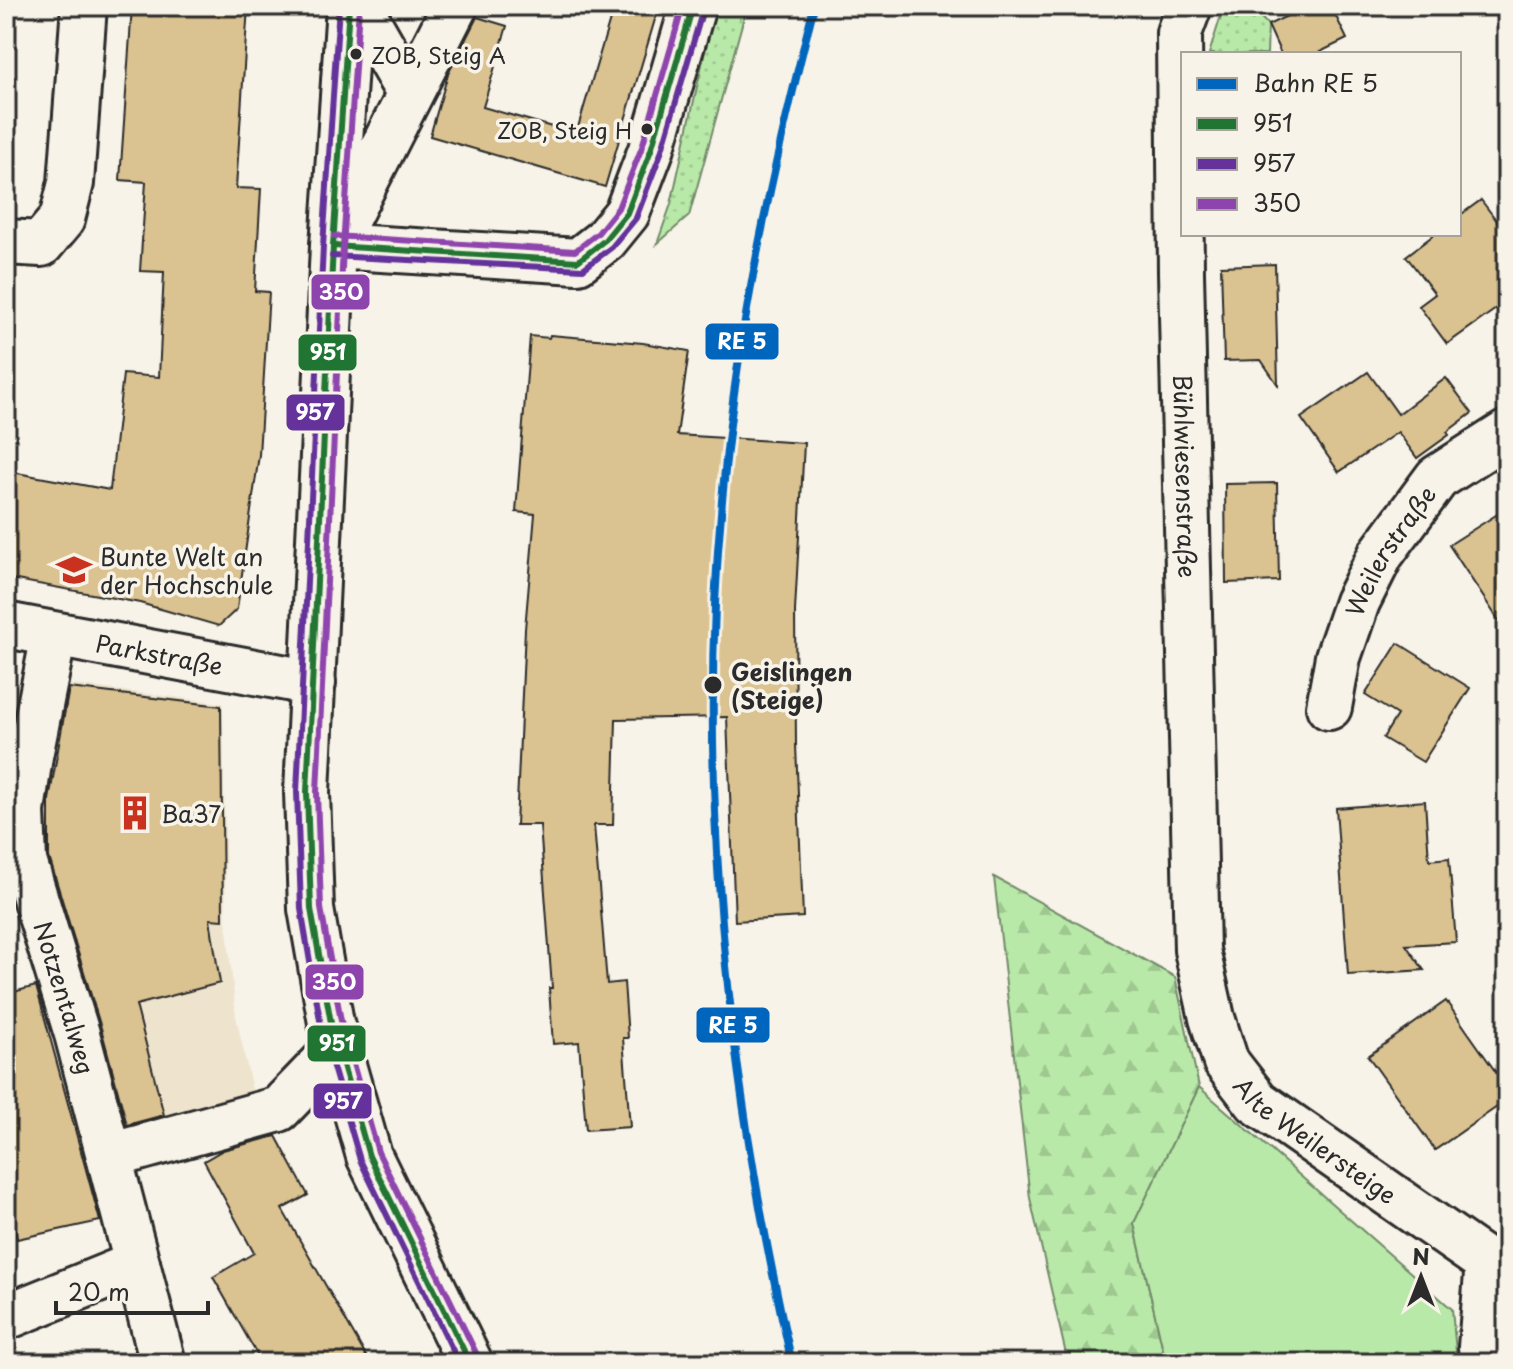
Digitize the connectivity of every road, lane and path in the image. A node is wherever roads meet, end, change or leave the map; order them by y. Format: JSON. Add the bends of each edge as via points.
{"nodes":[{"id":1,"x":84,"y":6,"type":"edge"},
{"id":2,"x":349,"y":6,"type":"edge"},
{"id":3,"x":359,"y":6,"type":"edge"},
{"id":4,"x":455,"y":6,"type":"edge"},
{"id":5,"x":693,"y":6,"type":"edge"},
{"id":6,"x":1189,"y":6,"type":"edge"},
{"id":7,"x":409,"y":93,"type":"junction"},
{"id":8,"x":1181,"y":202,"type":"edge"},
{"id":9,"x":1182,"y":236,"type":"edge"},
{"id":10,"x":6,"y":242,"type":"edge"},
{"id":11,"x":333,"y":246,"type":"junction"},
{"id":12,"x":1507,"y":433,"type":"edge"},
{"id":13,"x":6,"y":625,"type":"edge"},
{"id":14,"x":54,"y":635,"type":"junction"},
{"id":15,"x":313,"y":683,"type":"junction"},
{"id":16,"x":1329,"y":707,"type":"dead end"},
{"id":17,"x":1197,"y":950,"type":"joint"},
{"id":18,"x":337,"y":1049,"type":"junction"},
{"id":19,"x":110,"y":1156,"type":"junction"},
{"id":20,"x":137,"y":1264,"type":"junction"},
{"id":21,"x":1498,"y":1269,"type":"edge"},
{"id":22,"x":6,"y":1317,"type":"edge"},
{"id":23,"x":163,"y":1363,"type":"edge"},
{"id":24,"x":470,"y":1363,"type":"edge"},
{"id":25,"x":1483,"y":1363,"type":"edge"}],
"edges":[{"from":1,"to":10,"type":"street","via":[[71,183],[62,219],[41,244]]},
{"from":2,"to":11,"type":"street"},
{"from":3,"to":7,"type":"street"},
{"from":4,"to":7,"type":"street"},
{"from":5,"to":11,"type":"street","via":[[627,213],[578,261]]},
{"from":6,"to":8,"type":"street","name":"Bühlwiesenstraße","via":[[1179,33]]},
{"from":7,"to":11,"type":"street"},
{"from":9,"to":17,"type":"street","name":"Bühlwiesenstraße"},
{"from":11,"to":15,"type":"street"},
{"from":12,"to":16,"type":"street","name":"Weilerstraße","via":[[1437,478],[1381,554],[1347,630]]},
{"from":13,"to":14,"type":"street","name":"Parkstraße"},
{"from":14,"to":15,"type":"street","name":"Parkstraße"},
{"from":14,"to":19,"type":"street","name":"Notzentalweg","via":[[22,811],[24,861]]},
{"from":15,"to":18,"type":"street","via":[[307,792],[311,909]]},
{"from":17,"to":21,"type":"street","name":"Alte Weilersteige","via":[[1226,1062],[1257,1102]]},
{"from":18,"to":19,"type":"street","via":[[279,1109]]},
{"from":18,"to":24,"type":"street","via":[[369,1156]]},
{"from":19,"to":20,"type":"street","name":"Notzentalweg"},
{"from":20,"to":22,"type":"street"},
{"from":20,"to":23,"type":"street","name":"Notzentalweg"},
{"from":21,"to":25,"type":"street","via":[[1481,1347]]}]}
